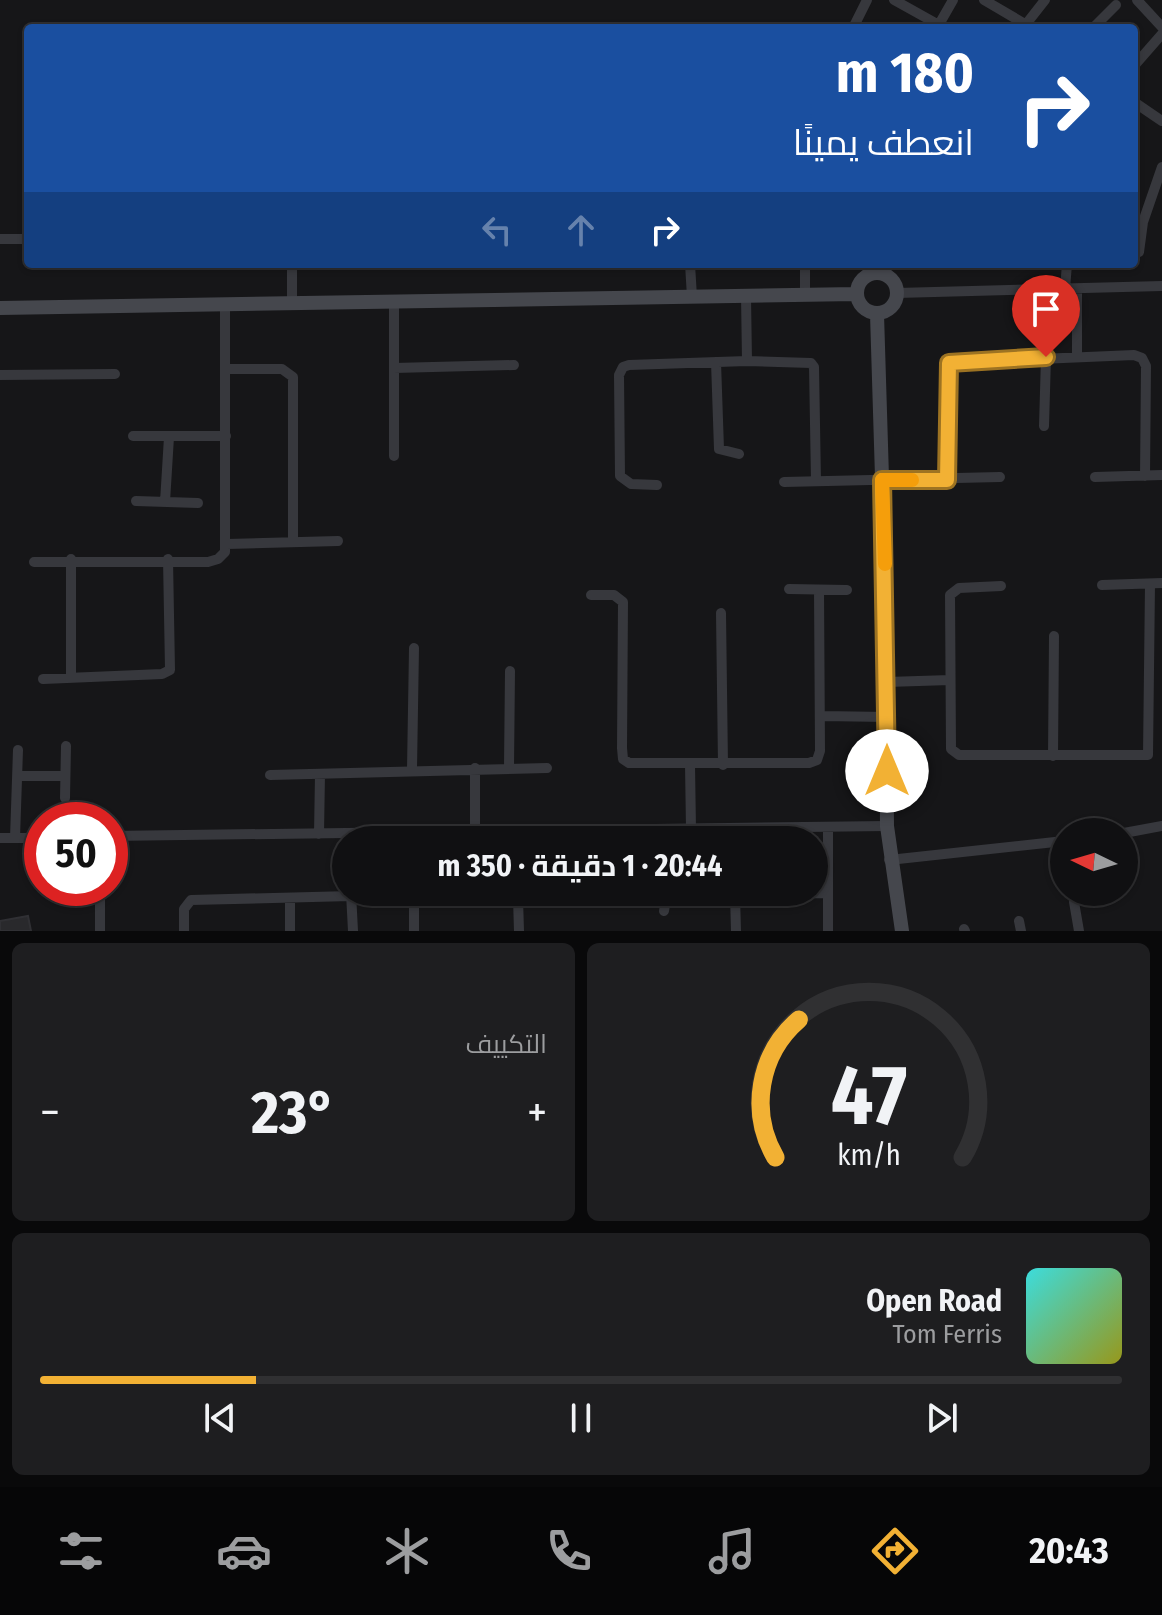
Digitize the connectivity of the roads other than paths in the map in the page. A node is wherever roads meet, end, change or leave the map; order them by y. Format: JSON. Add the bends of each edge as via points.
{"nodes":[{"id":1,"x":867,"y":0,"type":"edge"},
{"id":2,"x":894,"y":0,"type":"edge"},
{"id":3,"x":953,"y":0,"type":"edge"},
{"id":4,"x":984,"y":0,"type":"edge"},
{"id":5,"x":1045,"y":0,"type":"edge"},
{"id":6,"x":1137,"y":0,"type":"edge"},
{"id":7,"x":1116,"y":5,"type":"dead end"},
{"id":8,"x":855,"y":24,"type":"edge"},
{"id":9,"x":935,"y":24,"type":"edge"},
{"id":10,"x":939,"y":24,"type":"edge"},
{"id":11,"x":1021,"y":24,"type":"edge"},
{"id":12,"x":1026,"y":24,"type":"edge"},
{"id":13,"x":1097,"y":24,"type":"edge"},
{"id":14,"x":1162,"y":27,"type":"edge"},
{"id":15,"x":1162,"y":34,"type":"edge"},
{"id":16,"x":1138,"y":61,"type":"edge"},
{"id":17,"x":1138,"y":105,"type":"edge"},
{"id":18,"x":1162,"y":121,"type":"edge"},
{"id":19,"x":1162,"y":167,"type":"edge"},
{"id":20,"x":1138,"y":221,"type":"edge"},
{"id":21,"x":0,"y":239,"type":"edge"},
{"id":22,"x":24,"y":239,"type":"edge"},
{"id":23,"x":1139,"y":252,"type":"dead end"},
{"id":24,"x":292,"y":268,"type":"edge"},
{"id":25,"x":690,"y":268,"type":"edge"},
{"id":26,"x":805,"y":268,"type":"edge"},
{"id":27,"x":876,"y":268,"type":"edge"},
{"id":28,"x":1068,"y":268,"type":"edge"},
{"id":29,"x":1162,"y":286,"type":"edge"},
{"id":30,"x":1071,"y":290,"type":"junction"},
{"id":31,"x":897,"y":293,"type":"junction"},
{"id":32,"x":856,"y":294,"type":"junction"},
{"id":33,"x":805,"y":295,"type":"junction"},
{"id":34,"x":746,"y":296,"type":"junction"},
{"id":35,"x":692,"y":297,"type":"junction"},
{"id":36,"x":394,"y":303,"type":"junction"},
{"id":37,"x":225,"y":304,"type":"junction"},
{"id":38,"x":292,"y":304,"type":"junction"},
{"id":39,"x":0,"y":308,"type":"edge"},
{"id":40,"x":877,"y":314,"type":"junction"},
{"id":41,"x":1077,"y":356,"type":"junction"},
{"id":42,"x":1046,"y":357,"type":"junction"},
{"id":43,"x":747,"y":361,"type":"junction"},
{"id":44,"x":716,"y":362,"type":"junction"},
{"id":45,"x":514,"y":365,"type":"dead end"},
{"id":46,"x":394,"y":368,"type":"junction"},
{"id":47,"x":225,"y":369,"type":"junction"},
{"id":48,"x":115,"y":374,"type":"dead end"},
{"id":49,"x":0,"y":375,"type":"edge"},
{"id":50,"x":1044,"y":426,"type":"dead end"},
{"id":51,"x":133,"y":436,"type":"dead end"},
{"id":52,"x":226,"y":436,"type":"junction"},
{"id":53,"x":169,"y":437,"type":"junction"},
{"id":54,"x":739,"y":454,"type":"dead end"},
{"id":55,"x":394,"y":456,"type":"dead end"},
{"id":56,"x":1162,"y":475,"type":"edge"},
{"id":57,"x":1145,"y":476,"type":"junction"},
{"id":58,"x":1000,"y":477,"type":"dead end"},
{"id":59,"x":1095,"y":477,"type":"dead end"},
{"id":60,"x":882,"y":480,"type":"junction"},
{"id":61,"x":947,"y":480,"type":"junction"},
{"id":62,"x":816,"y":481,"type":"junction"},
{"id":63,"x":784,"y":482,"type":"dead end"},
{"id":64,"x":657,"y":485,"type":"dead end"},
{"id":65,"x":136,"y":501,"type":"dead end"},
{"id":66,"x":165,"y":502,"type":"junction"},
{"id":67,"x":198,"y":503,"type":"dead end"},
{"id":68,"x":338,"y":541,"type":"dead end"},
{"id":69,"x":293,"y":542,"type":"junction"},
{"id":70,"x":227,"y":544,"type":"junction"},
{"id":71,"x":71,"y":559,"type":"junction"},
{"id":72,"x":168,"y":559,"type":"junction"},
{"id":73,"x":34,"y":562,"type":"dead end"},
{"id":74,"x":1156,"y":584,"type":"edge"},
{"id":75,"x":1102,"y":585,"type":"dead end"},
{"id":76,"x":1001,"y":586,"type":"dead end"},
{"id":77,"x":789,"y":589,"type":"dead end"},
{"id":78,"x":819,"y":590,"type":"junction"},
{"id":79,"x":847,"y":590,"type":"dead end"},
{"id":80,"x":591,"y":595,"type":"dead end"},
{"id":81,"x":721,"y":613,"type":"dead end"},
{"id":82,"x":1054,"y":636,"type":"dead end"},
{"id":83,"x":414,"y":648,"type":"dead end"},
{"id":84,"x":510,"y":671,"type":"dead end"},
{"id":85,"x":71,"y":678,"type":"junction"},
{"id":86,"x":43,"y":679,"type":"dead end"},
{"id":87,"x":950,"y":680,"type":"junction"},
{"id":88,"x":887,"y":682,"type":"junction"},
{"id":89,"x":822,"y":716,"type":"junction"},
{"id":90,"x":887,"y":717,"type":"junction"},
{"id":91,"x":66,"y":746,"type":"dead end"},
{"id":92,"x":18,"y":750,"type":"dead end"},
{"id":93,"x":1053,"y":756,"type":"junction"},
{"id":94,"x":690,"y":765,"type":"junction"},
{"id":95,"x":723,"y":765,"type":"junction"},
{"id":96,"x":509,"y":767,"type":"junction"},
{"id":97,"x":475,"y":768,"type":"junction"},
{"id":98,"x":547,"y":768,"type":"dead end"},
{"id":99,"x":412,"y":769,"type":"junction"},
{"id":100,"x":320,"y":774,"type":"junction"},
{"id":101,"x":270,"y":775,"type":"dead end"},
{"id":102,"x":18,"y":776,"type":"junction"},
{"id":103,"x":65,"y":776,"type":"junction"},
{"id":104,"x":65,"y":798,"type":"dead end"},
{"id":105,"x":475,"y":826,"type":"edge"},
{"id":106,"x":691,"y":826,"type":"edge"},
{"id":107,"x":887,"y":826,"type":"junction"},
{"id":108,"x":1162,"y":826,"type":"edge"},
{"id":109,"x":828,"y":827,"type":"edge"},
{"id":110,"x":1138,"y":830,"type":"edge"},
{"id":111,"x":319,"y":834,"type":"junction"},
{"id":112,"x":332,"y":835,"type":"edge"},
{"id":113,"x":128,"y":836,"type":"edge"},
{"id":114,"x":0,"y":838,"type":"edge"},
{"id":115,"x":15,"y":838,"type":"junction"},
{"id":116,"x":24,"y":838,"type":"edge"},
{"id":117,"x":1050,"y":843,"type":"edge"},
{"id":118,"x":889,"y":860,"type":"junction"},
{"id":119,"x":332,"y":895,"type":"edge"},
{"id":120,"x":290,"y":898,"type":"junction"},
{"id":121,"x":100,"y":906,"type":"edge"},
{"id":122,"x":352,"y":906,"type":"edge"},
{"id":123,"x":414,"y":906,"type":"edge"},
{"id":124,"x":518,"y":906,"type":"edge"},
{"id":125,"x":665,"y":906,"type":"edge"},
{"id":126,"x":735,"y":906,"type":"edge"},
{"id":127,"x":828,"y":906,"type":"edge"},
{"id":128,"x":1075,"y":906,"type":"edge"},
{"id":129,"x":664,"y":911,"type":"dead end"},
{"id":130,"x":100,"y":931,"type":"edge"},
{"id":131,"x":184,"y":931,"type":"edge"},
{"id":132,"x":290,"y":931,"type":"edge"},
{"id":133,"x":353,"y":931,"type":"edge"},
{"id":134,"x":414,"y":931,"type":"edge"},
{"id":135,"x":519,"y":931,"type":"edge"},
{"id":136,"x":736,"y":931,"type":"edge"},
{"id":137,"x":828,"y":931,"type":"edge"},
{"id":138,"x":902,"y":931,"type":"edge"},
{"id":139,"x":1079,"y":931,"type":"edge"}],
"edges":[{"from":1,"to":8,"type":"street"},
{"from":2,"to":9,"type":"street"},
{"from":3,"to":10,"type":"street"},
{"from":4,"to":11,"type":"street"},
{"from":5,"to":12,"type":"street"},
{"from":6,"to":14,"type":"street"},
{"from":7,"to":13,"type":"street"},
{"from":15,"to":16,"type":"street"},
{"from":17,"to":18,"type":"street"},
{"from":19,"to":20,"type":"street"},
{"from":20,"to":23,"type":"street"},
{"from":21,"to":22,"type":"street"},
{"from":24,"to":38,"type":"street"},
{"from":25,"to":35,"type":"street"},
{"from":26,"to":33,"type":"street"},
{"from":27,"to":31,"type":"main road","via":[[891,278]]},
{"from":27,"to":32,"type":"main road","via":[[864,277]]},
{"from":28,"to":30,"type":"street"},
{"from":29,"to":30,"type":"street"},
{"from":30,"to":31,"type":"street"},
{"from":30,"to":41,"type":"street"},
{"from":31,"to":40,"type":"main road","via":[[893,305]]},
{"from":32,"to":33,"type":"main road"},
{"from":32,"to":40,"type":"main road","via":[[860,306]]},
{"from":33,"to":34,"type":"main road"},
{"from":34,"to":35,"type":"main road"},
{"from":34,"to":43,"type":"street"},
{"from":35,"to":36,"type":"main road"},
{"from":36,"to":38,"type":"main road"},
{"from":36,"to":46,"type":"street"},
{"from":37,"to":38,"type":"main road"},
{"from":37,"to":39,"type":"main road"},
{"from":37,"to":47,"type":"street"},
{"from":40,"to":60,"type":"main road"},
{"from":41,"to":42,"type":"street"},
{"from":41,"to":57,"type":"street","via":[[1142,358]]},
{"from":42,"to":50,"type":"street"},
{"from":42,"to":61,"type":"street","via":[[949,363]]},
{"from":43,"to":44,"type":"street"},
{"from":43,"to":62,"type":"street","via":[[806,362],[814,367]]},
{"from":44,"to":54,"type":"street","via":[[719,449]]},
{"from":44,"to":64,"type":"street","via":[[629,365],[621,370],[620,476],[631,484]]},
{"from":45,"to":46,"type":"street"},
{"from":46,"to":55,"type":"street"},
{"from":47,"to":52,"type":"street"},
{"from":47,"to":69,"type":"street","via":[[282,369],[293,377]]},
{"from":48,"to":49,"type":"street"},
{"from":51,"to":53,"type":"street"},
{"from":52,"to":53,"type":"street"},
{"from":52,"to":70,"type":"street"},
{"from":53,"to":66,"type":"street"},
{"from":56,"to":57,"type":"street"},
{"from":57,"to":59,"type":"street"},
{"from":58,"to":61,"type":"street"},
{"from":60,"to":61,"type":"street"},
{"from":60,"to":62,"type":"street"},
{"from":60,"to":88,"type":"main road"},
{"from":62,"to":63,"type":"street"},
{"from":65,"to":66,"type":"street"},
{"from":66,"to":67,"type":"street"},
{"from":68,"to":69,"type":"street"},
{"from":69,"to":70,"type":"street"},
{"from":70,"to":72,"type":"street","via":[[218,559]]},
{"from":71,"to":72,"type":"street"},
{"from":71,"to":73,"type":"street"},
{"from":71,"to":85,"type":"street"},
{"from":72,"to":85,"type":"street","via":[[170,670]]},
{"from":74,"to":75,"type":"street"},
{"from":74,"to":93,"type":"street","via":[[1148,755]]},
{"from":76,"to":87,"type":"street","via":[[951,592]]},
{"from":77,"to":78,"type":"street"},
{"from":78,"to":79,"type":"street"},
{"from":78,"to":89,"type":"street"},
{"from":80,"to":94,"type":"street","via":[[614,595],[623,602],[623,759],[638,765]]},
{"from":81,"to":95,"type":"street"},
{"from":82,"to":93,"type":"street"},
{"from":83,"to":99,"type":"street"},
{"from":84,"to":96,"type":"street"},
{"from":85,"to":86,"type":"street"},
{"from":87,"to":88,"type":"street"},
{"from":87,"to":93,"type":"street","via":[[954,753]]},
{"from":88,"to":90,"type":"main road"},
{"from":89,"to":90,"type":"street"},
{"from":89,"to":95,"type":"street","via":[[817,760]]},
{"from":90,"to":107,"type":"main road"},
{"from":91,"to":103,"type":"street"},
{"from":92,"to":102,"type":"street"},
{"from":94,"to":95,"type":"street"},
{"from":94,"to":106,"type":"street"},
{"from":96,"to":97,"type":"street"},
{"from":96,"to":98,"type":"street"},
{"from":97,"to":99,"type":"street"},
{"from":97,"to":105,"type":"street"},
{"from":99,"to":100,"type":"street"},
{"from":100,"to":101,"type":"street"},
{"from":100,"to":111,"type":"street"},
{"from":102,"to":103,"type":"street"},
{"from":102,"to":115,"type":"street"},
{"from":103,"to":104,"type":"street"},
{"from":107,"to":109,"type":"street"},
{"from":107,"to":118,"type":"main road"},
{"from":108,"to":110,"type":"street"},
{"from":111,"to":112,"type":"street"},
{"from":111,"to":113,"type":"street"},
{"from":114,"to":115,"type":"street"},
{"from":115,"to":116,"type":"street"},
{"from":117,"to":118,"type":"street"},
{"from":118,"to":138,"type":"main road"},
{"from":119,"to":120,"type":"street"},
{"from":120,"to":131,"type":"street","via":[[191,900],[184,909]]},
{"from":120,"to":132,"type":"street"},
{"from":121,"to":130,"type":"street"},
{"from":122,"to":133,"type":"street"},
{"from":123,"to":134,"type":"street"},
{"from":124,"to":135,"type":"street"},
{"from":125,"to":129,"type":"street"},
{"from":126,"to":136,"type":"street"},
{"from":127,"to":137,"type":"street"},
{"from":128,"to":139,"type":"street"}]}
